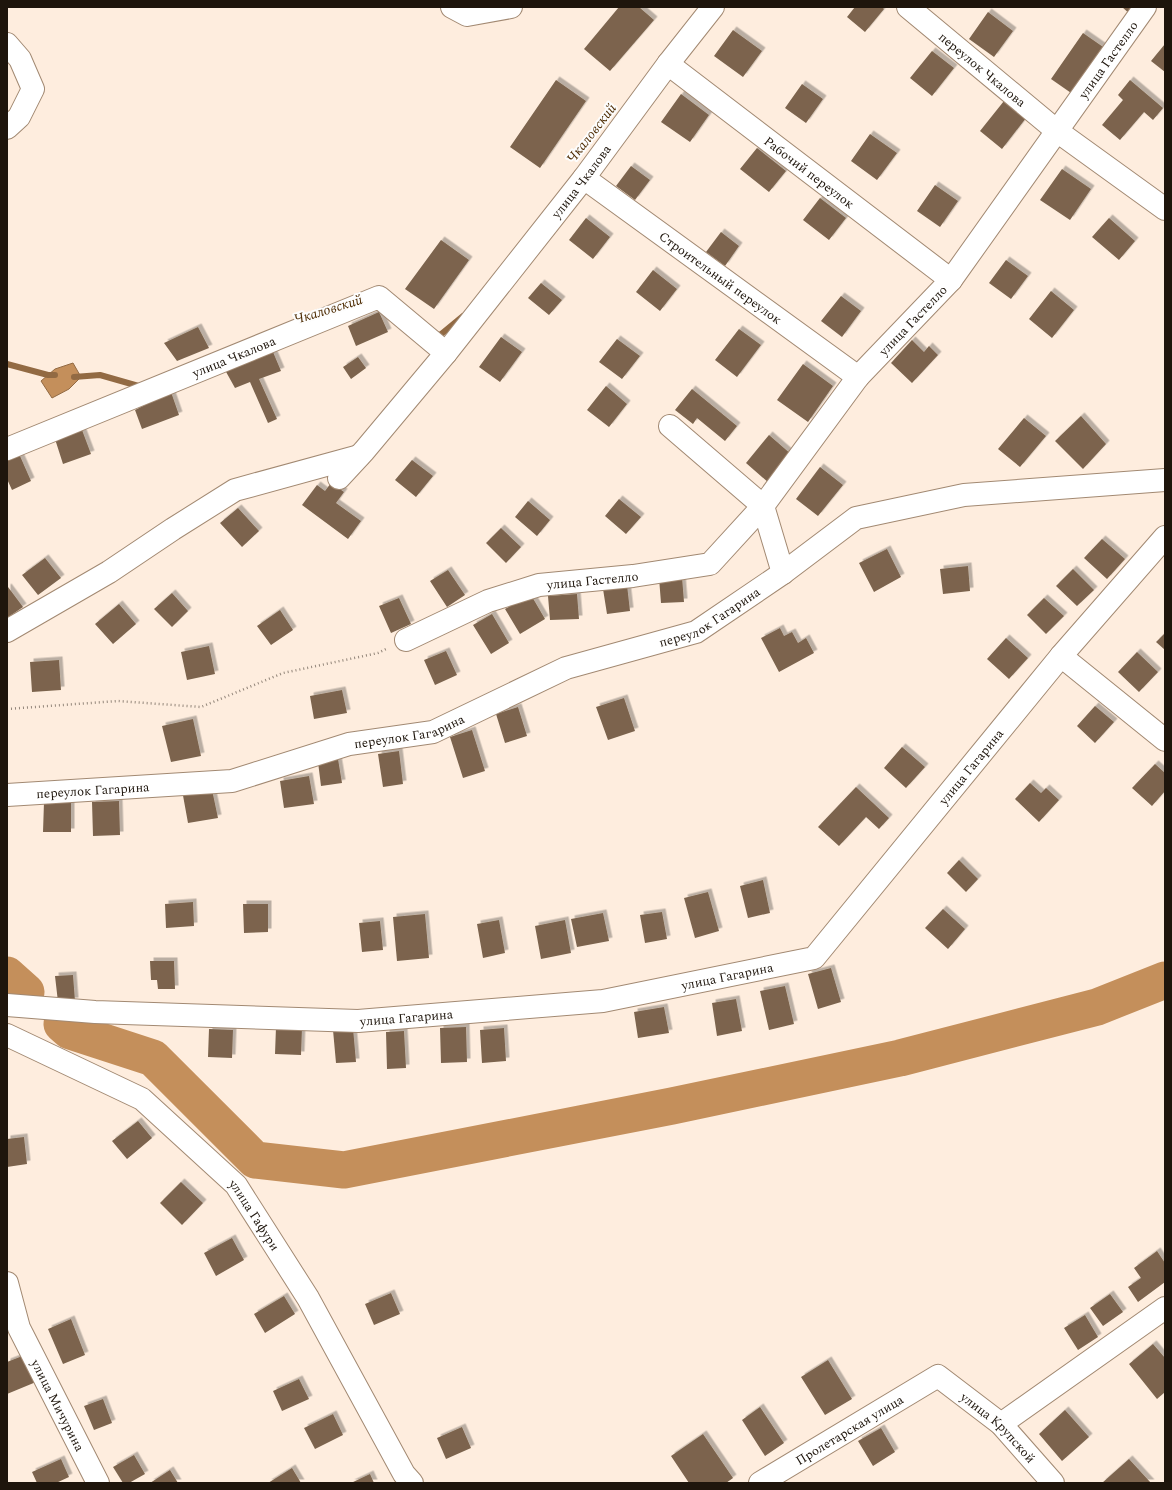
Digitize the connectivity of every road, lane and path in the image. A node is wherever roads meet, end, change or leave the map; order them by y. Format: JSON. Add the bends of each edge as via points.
{"nodes":[{"id":1,"x":452,"y":7,"type":"edge"},
{"id":2,"x":511,"y":7,"type":"edge"},
{"id":3,"x":713,"y":7,"type":"edge"},
{"id":4,"x":908,"y":7,"type":"edge"},
{"id":5,"x":1145,"y":7,"type":"edge"},
{"id":6,"x":7,"y":44,"type":"edge"},
{"id":7,"x":668,"y":64,"type":"junction"},
{"id":8,"x":7,"y":128,"type":"edge"},
{"id":9,"x":1057,"y":131,"type":"junction"},
{"id":10,"x":584,"y":178,"type":"junction"},
{"id":11,"x":1165,"y":209,"type":"edge"},
{"id":12,"x":951,"y":280,"type":"junction"},
{"id":13,"x":446,"y":353,"type":"junction"},
{"id":14,"x":858,"y":377,"type":"junction"},
{"id":15,"x":670,"y":426,"type":"dead end"},
{"id":16,"x":7,"y":449,"type":"edge"},
{"id":17,"x":360,"y":456,"type":"junction"},
{"id":18,"x":339,"y":478,"type":"dead end"},
{"id":19,"x":1165,"y":480,"type":"edge"},
{"id":20,"x":763,"y":506,"type":"junction"},
{"id":21,"x":1165,"y":537,"type":"edge"},
{"id":22,"x":783,"y":573,"type":"junction"},
{"id":23,"x":7,"y":631,"type":"edge"},
{"id":24,"x":406,"y":640,"type":"joint"},
{"id":25,"x":1061,"y":656,"type":"junction"},
{"id":26,"x":7,"y":709,"type":"edge"},
{"id":27,"x":1165,"y":740,"type":"edge"},
{"id":28,"x":7,"y":795,"type":"edge"},
{"id":29,"x":7,"y":1006,"type":"edge"},
{"id":30,"x":7,"y":1035,"type":"edge"},
{"id":31,"x":7,"y":1283,"type":"edge"},
{"id":32,"x":1165,"y":1308,"type":"edge"},
{"id":33,"x":13,"y":1329,"type":"edge"},
{"id":34,"x":938,"y":1376,"type":"joint"},
{"id":35,"x":1001,"y":1424,"type":"junction"},
{"id":36,"x":98,"y":1483,"type":"edge"},
{"id":37,"x":412,"y":1483,"type":"edge"},
{"id":38,"x":760,"y":1483,"type":"edge"},
{"id":39,"x":1052,"y":1483,"type":"edge"}],
"edges":[{"from":1,"to":2,"type":"street","via":[[468,15]]},
{"from":3,"to":7,"type":"street","name":"улица Чкалова"},
{"from":4,"to":9,"type":"street","name":"переулок Чкалова"},
{"from":5,"to":9,"type":"street","name":"улица Гастелло"},
{"from":6,"to":8,"type":"street","via":[[20,59],[33,89],[19,117]]},
{"from":7,"to":10,"type":"street","name":"улица Чкалова"},
{"from":7,"to":12,"type":"street","name":"Рабочий переулок"},
{"from":9,"to":11,"type":"street"},
{"from":9,"to":12,"type":"street","name":"улица Гастелло"},
{"from":10,"to":13,"type":"street","name":"улица Чкалова"},
{"from":10,"to":14,"type":"street","name":"Строительный переулок"},
{"from":12,"to":14,"type":"street","name":"улица Гастелло"},
{"from":13,"to":16,"type":"street","name":"улица Чкалова","via":[[379,297]]},
{"from":13,"to":17,"type":"street","name":"улица Чкалова"},
{"from":14,"to":20,"type":"street","name":"улица Гастелло"},
{"from":15,"to":20,"type":"street"},
{"from":17,"to":18,"type":"street","name":"улица Чкалова"},
{"from":17,"to":23,"type":"street","via":[[235,490],[109,572]]},
{"from":19,"to":22,"type":"street","name":"переулок Гагарина","via":[[964,495],[856,518]]},
{"from":20,"to":22,"type":"street"},
{"from":20,"to":24,"type":"street","name":"улица Гастелло","via":[[710,564],[632,576],[539,585],[488,601]]},
{"from":21,"to":25,"type":"street","name":"улица Гагарина"},
{"from":22,"to":28,"type":"street","name":"переулок Гагарина","via":[[696,632],[566,668],[433,732],[350,744],[232,782]]},
{"from":24,"to":26,"type":"path","via":[[378,653],[283,673],[201,708],[118,702]]},
{"from":25,"to":27,"type":"street"},
{"from":25,"to":29,"type":"street","name":"улица Гагарина","via":[[814,958],[603,1001],[366,1020],[95,1012]]},
{"from":30,"to":37,"type":"street","name":"улица Гафури","via":[[142,1099],[236,1185],[308,1298],[404,1474]]},
{"from":31,"to":33,"type":"street","name":"улица Мичурина"},
{"from":32,"to":35,"type":"street"},
{"from":33,"to":36,"type":"street","name":"улица Мичурина"},
{"from":34,"to":35,"type":"street","name":"улица Крупской"},
{"from":34,"to":38,"type":"street","name":"Пролетарская улица"},
{"from":35,"to":39,"type":"street","name":"улица Крупской"}]}
